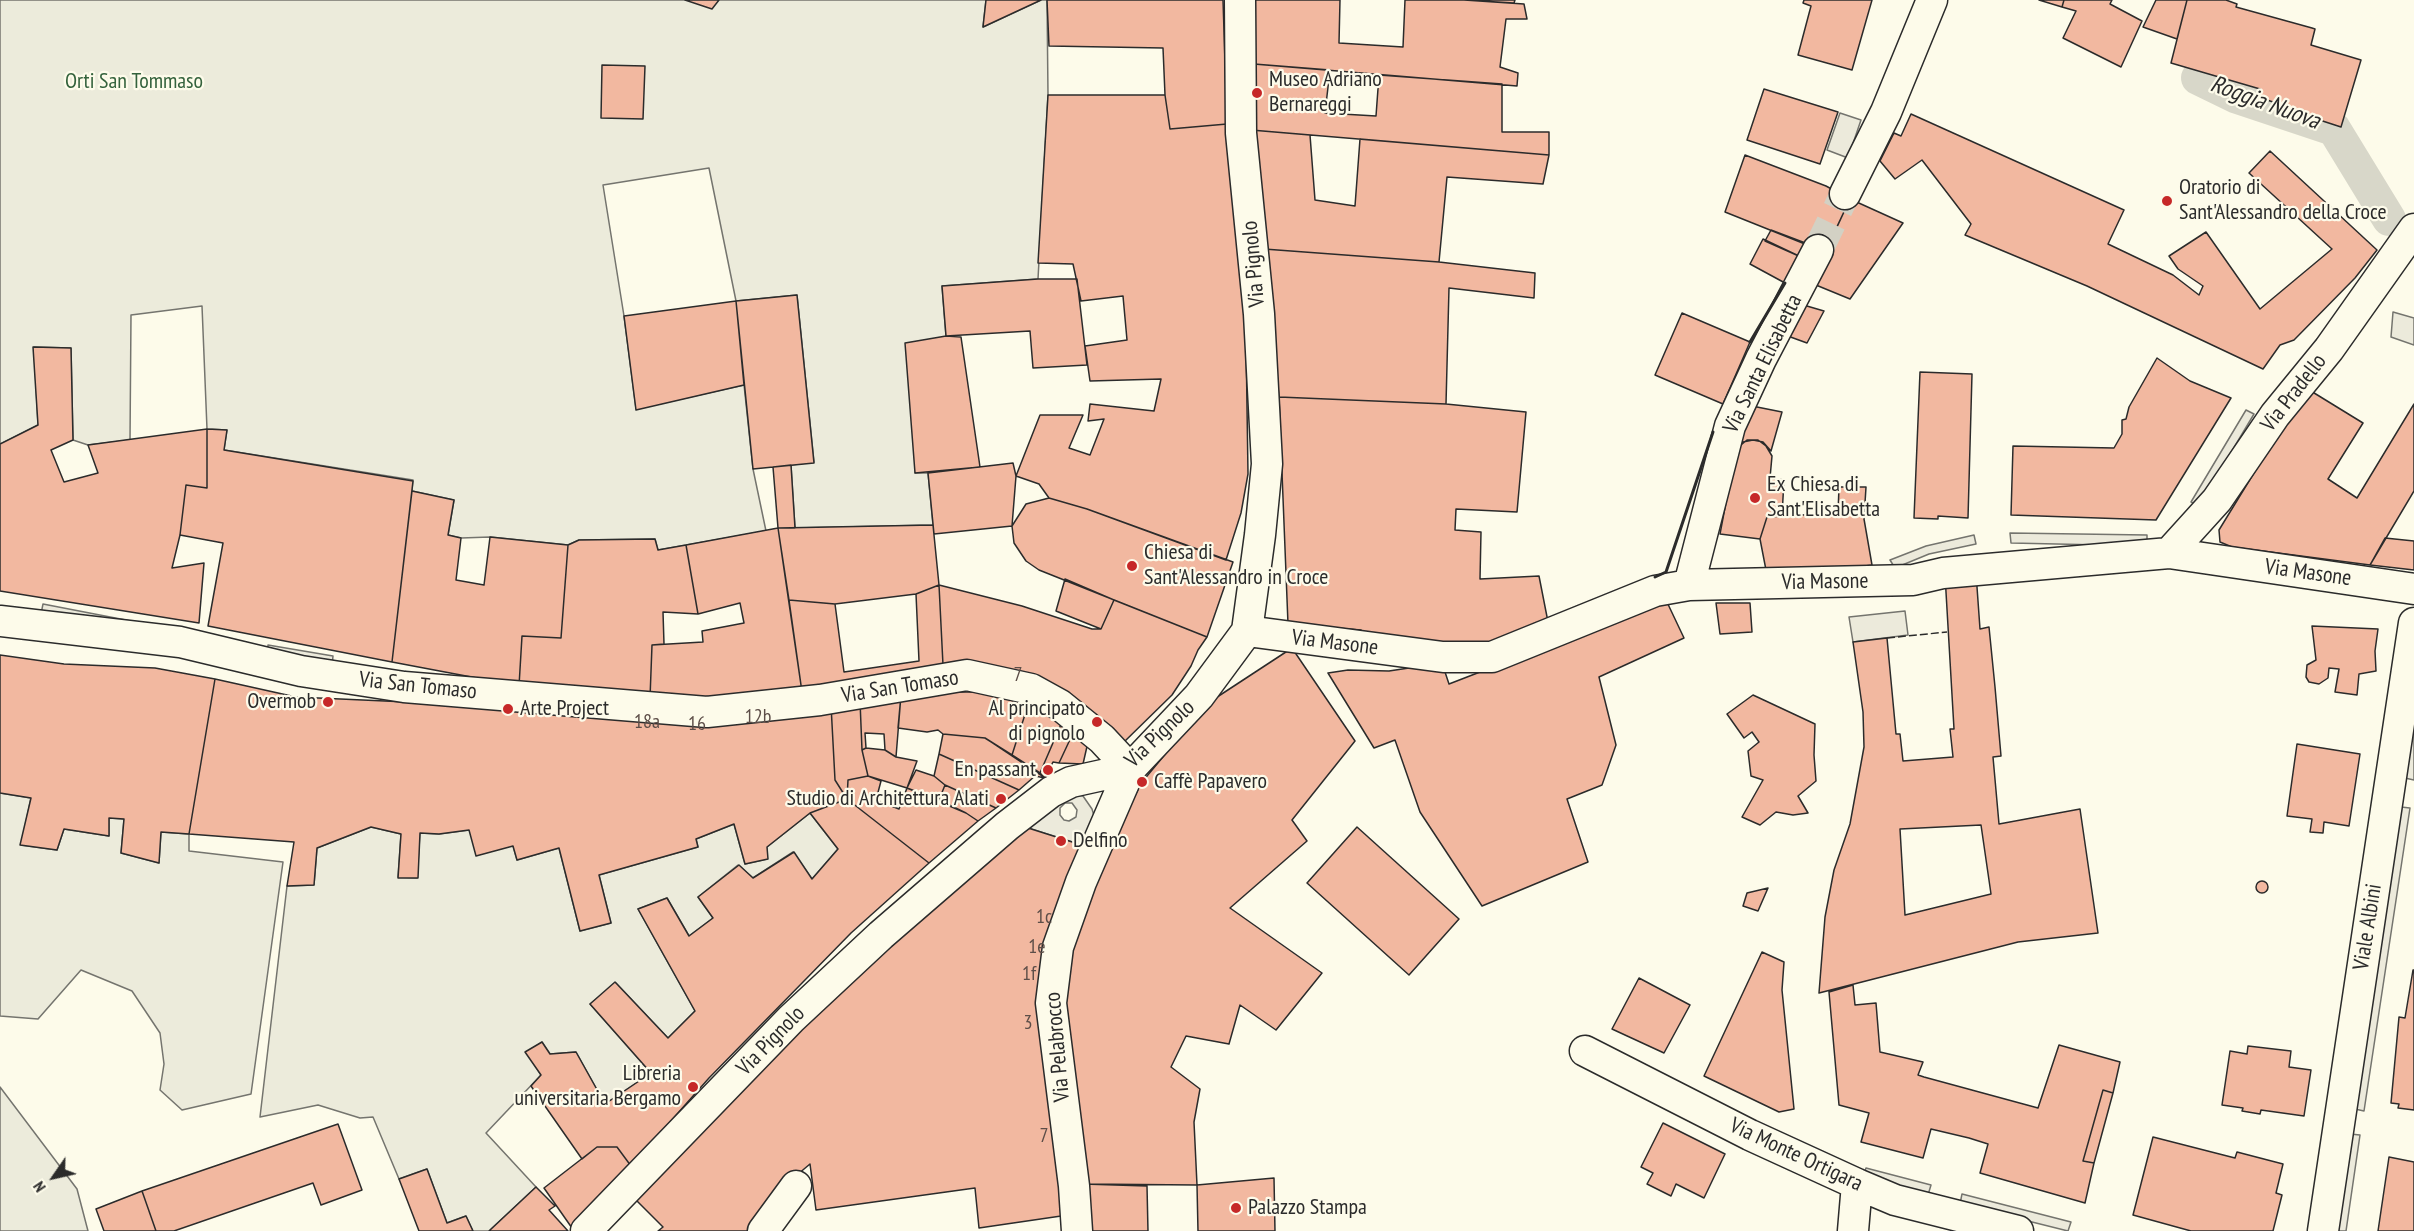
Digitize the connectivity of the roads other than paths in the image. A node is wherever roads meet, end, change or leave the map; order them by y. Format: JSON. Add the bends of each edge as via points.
{"nodes":[{"id":1,"x":1240,"y":0,"type":"edge"},
{"id":2,"x":1932,"y":0,"type":"edge"},
{"id":3,"x":1845,"y":194,"type":"tunnel mouth"},
{"id":4,"x":2414,"y":229,"type":"edge"},
{"id":5,"x":1818,"y":250,"type":"tunnel mouth"},
{"id":6,"x":2169,"y":553,"type":"junction"},
{"id":7,"x":1689,"y":585,"type":"junction"},
{"id":8,"x":2414,"y":589,"type":"edge"},
{"id":9,"x":0,"y":621,"type":"edge"},
{"id":10,"x":2414,"y":623,"type":"edge"},
{"id":11,"x":1247,"y":631,"type":"junction"},
{"id":12,"x":1130,"y":769,"type":"junction"},
{"id":13,"x":1585,"y":1050,"type":"dead end"},
{"id":14,"x":1857,"y":1184,"type":"junction"},
{"id":15,"x":796,"y":1186,"type":"dead end"},
{"id":16,"x":586,"y":1231,"type":"edge"},
{"id":17,"x":763,"y":1231,"type":"edge"},
{"id":18,"x":1077,"y":1231,"type":"edge"},
{"id":19,"x":1853,"y":1231,"type":"edge"},
{"id":20,"x":2018,"y":1231,"type":"edge"},
{"id":21,"x":2323,"y":1231,"type":"edge"}],
"edges":[{"from":1,"to":11,"type":"street","name":"Via Pignolo","via":[[1241,133],[1267,464]]},
{"from":2,"to":3,"type":"street","via":[[1886,112]]},
{"from":4,"to":6,"type":"street","name":"Via Pradello","via":[[2329,349],[2275,415],[2217,500]]},
{"from":5,"to":7,"type":"street","name":"Via Santa Elisabetta","via":[[1730,426]]},
{"from":6,"to":7,"type":"street","name":"Via Masone","via":[[1943,573],[1912,580]]},
{"from":6,"to":8,"type":"street","name":"Via Masone"},
{"from":7,"to":11,"type":"street","name":"Via Masone","via":[[1654,591],[1492,657],[1443,657]]},
{"from":9,"to":12,"type":"street","name":"Via San Tomaso","via":[[180,642],[301,671],[404,687],[707,712],[820,700],[967,675],[1031,689],[1060,705],[1102,739]]},
{"from":10,"to":21,"type":"street","name":"Viale Albini"},
{"from":11,"to":12,"type":"street","name":"Via Pignolo","via":[[1199,696]]},
{"from":12,"to":16,"type":"street","name":"Via Pignolo","via":[[1071,782],[1051,792],[1007,826],[791,1019]]},
{"from":12,"to":18,"type":"street","name":"Via Pelabrocco","via":[[1081,882],[1058,947],[1052,987]]},
{"from":13,"to":14,"type":"street","name":"Via Monte Ortigara","via":[[1750,1135]]},
{"from":14,"to":19,"type":"street"},
{"from":14,"to":20,"type":"street","name":"Via Monte Ortigara","via":[[1895,1200]]},
{"from":15,"to":17,"type":"street"}]}
